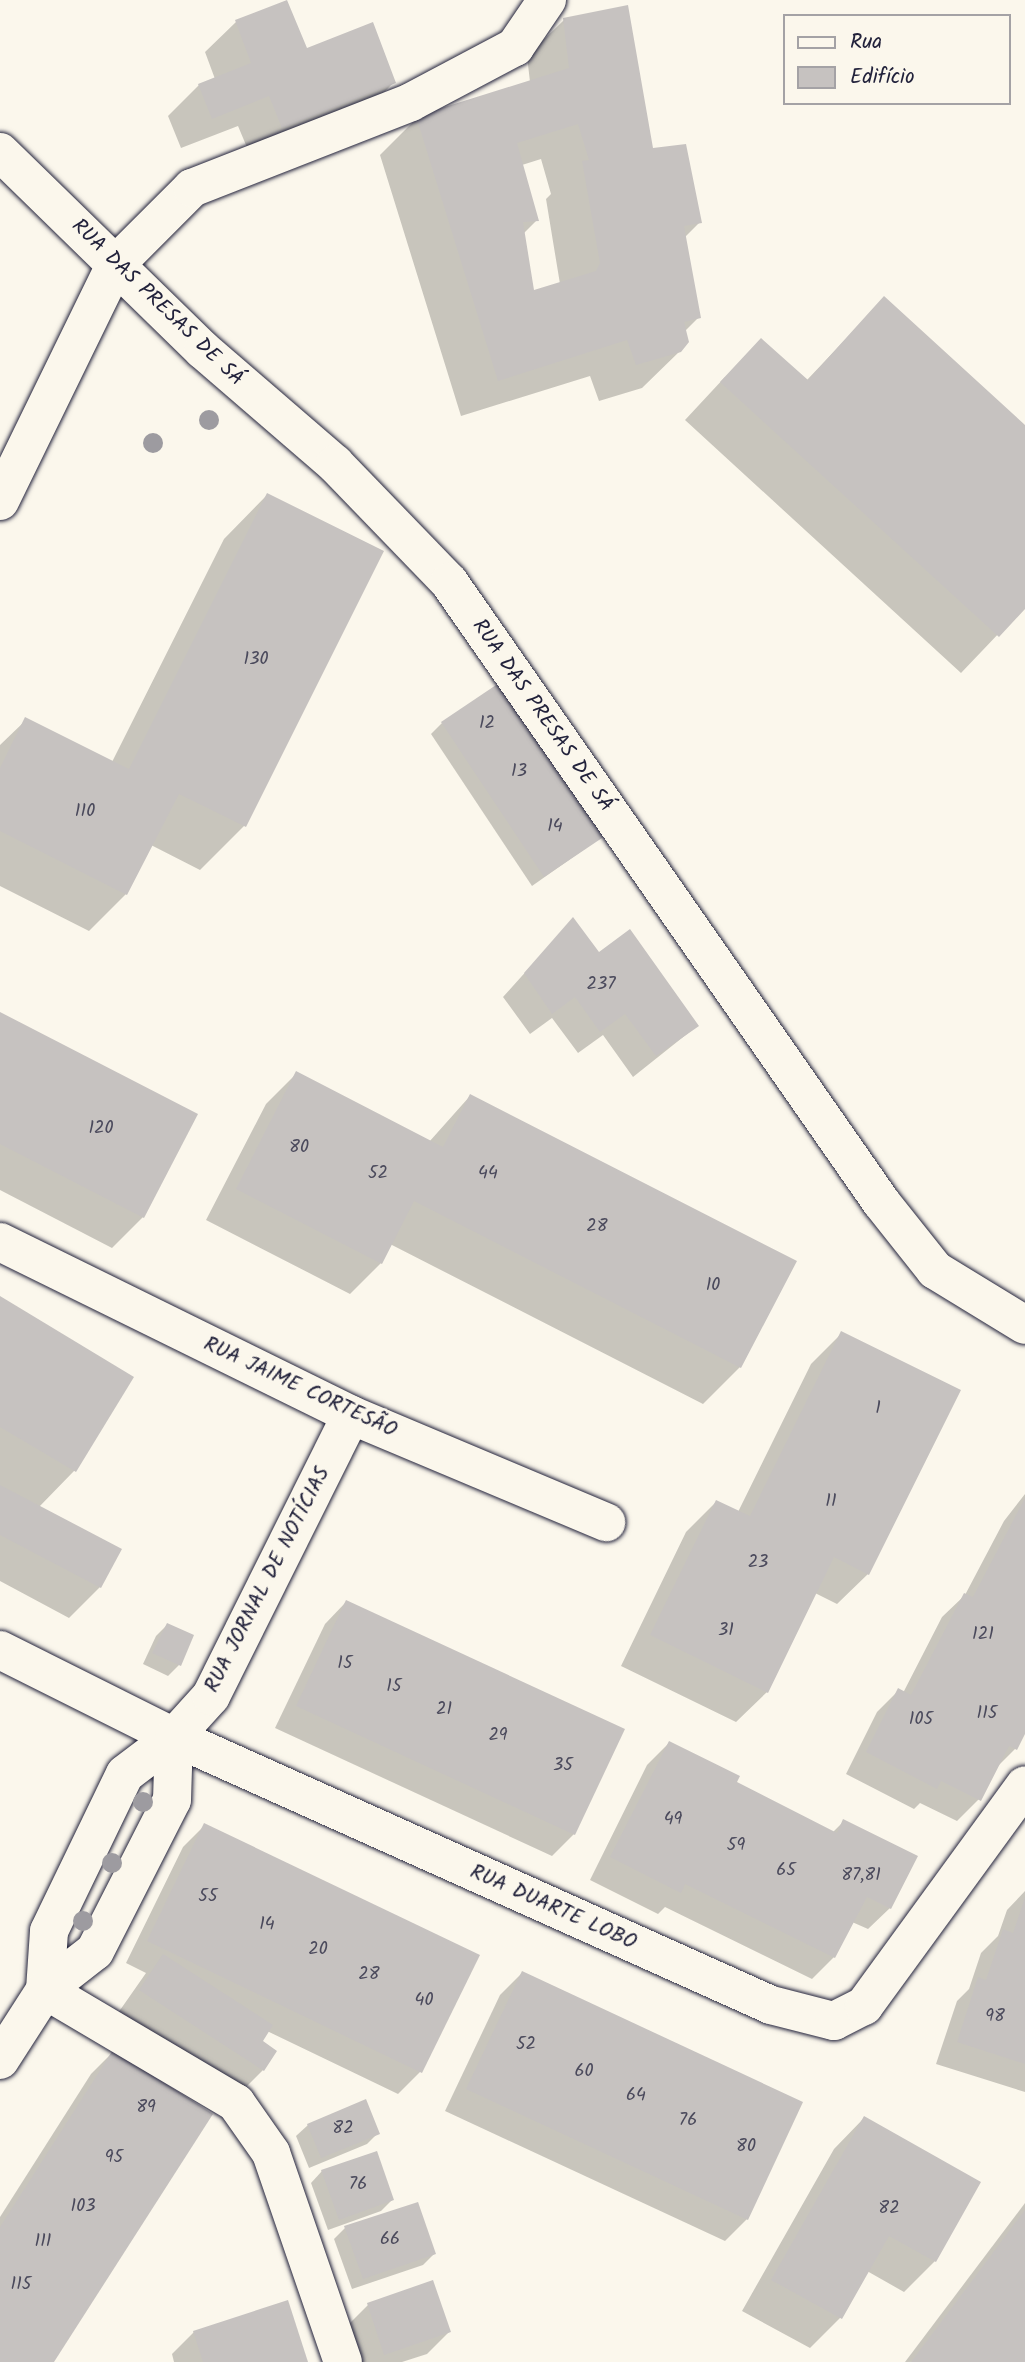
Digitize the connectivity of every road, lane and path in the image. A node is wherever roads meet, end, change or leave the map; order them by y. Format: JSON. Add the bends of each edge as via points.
{"nodes":[{"id":1,"x":547,"y":0,"type":"edge"},
{"id":2,"x":0,"y":152,"type":"edge"},
{"id":3,"x":115,"y":265,"type":"junction"},
{"id":4,"x":0,"y":501,"type":"edge"},
{"id":5,"x":0,"y":1242,"type":"edge"},
{"id":6,"x":1025,"y":1325,"type":"edge"},
{"id":7,"x":351,"y":1415,"type":"junction"},
{"id":8,"x":606,"y":1522,"type":"dead end"},
{"id":9,"x":0,"y":1650,"type":"edge"},
{"id":10,"x":174,"y":1737,"type":"junction"},
{"id":11,"x":1025,"y":1785,"type":"edge"},
{"id":12,"x":45,"y":1990,"type":"junction"},
{"id":13,"x":0,"y":2060,"type":"edge"},
{"id":14,"x":343,"y":2362,"type":"edge"}],
"edges":[{"from":1,"to":3,"type":"street","via":[[515,47],[503,54],[411,102],[192,188]]},
{"from":2,"to":3,"type":"street","name":"RUA DAS PRESAS DE SÁ"},
{"from":3,"to":4,"type":"street"},
{"from":3,"to":6,"type":"street","name":"RUA DAS PRESAS DE SÁ","via":[[202,350],[335,464],[449,582],[881,1202],[935,1270]]},
{"from":5,"to":7,"type":"street","name":"RUA JAIME CORTESÃO"},
{"from":7,"to":8,"type":"street","name":"RUA JAIME CORTESÃO"},
{"from":7,"to":10,"type":"street","name":"RUA JORNAL DE NOTÍCIAS","via":[[211,1696]]},
{"from":9,"to":10,"type":"street","name":"RUA DUARTE LOBO"},
{"from":10,"to":11,"type":"street","name":"RUA DUARTE LOBO","via":[[771,2005],[834,2021],[864,2007]]},
{"from":10,"to":12,"type":"street","name":"RUA JORNAL DE NOTÍCIAS","via":[[125,1774],[49,1931]]},
{"from":10,"to":12,"type":"street","name":"RUA JORNAL DE NOTÍCIAS","via":[[172,1800],[166,1812],[95,1951]]},
{"from":12,"to":13,"type":"street","name":"RUA JORNAL DE NOTÍCIAS"},
{"from":12,"to":14,"type":"street","via":[[236,2103],[271,2153]]}]}
